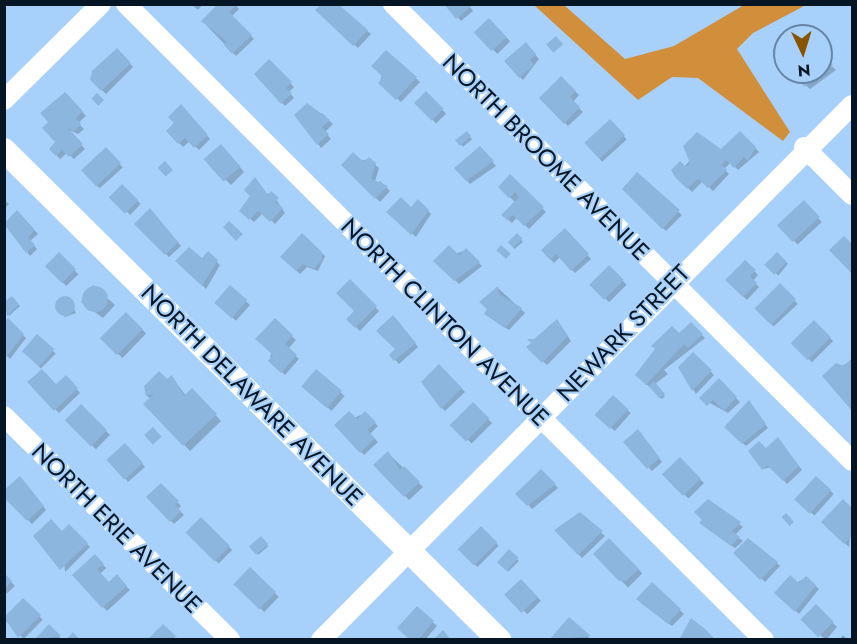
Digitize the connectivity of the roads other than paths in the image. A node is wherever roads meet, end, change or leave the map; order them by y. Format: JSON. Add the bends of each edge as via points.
{"nodes":[{"id":1,"x":101,"y":4,"type":"edge"},
{"id":2,"x":126,"y":4,"type":"edge"},
{"id":3,"x":393,"y":4,"type":"edge"},
{"id":4,"x":4,"y":100,"type":"edge"},
{"id":5,"x":852,"y":105,"type":"edge"},
{"id":6,"x":804,"y":147,"type":"junction"},
{"id":7,"x":4,"y":150,"type":"edge"},
{"id":8,"x":852,"y":195,"type":"edge"},
{"id":9,"x":673,"y":282,"type":"junction"},
{"id":10,"x":4,"y":416,"type":"edge"},
{"id":11,"x":541,"y":417,"type":"junction"},
{"id":12,"x":852,"y":461,"type":"edge"},
{"id":13,"x":408,"y":549,"type":"junction"},
{"id":14,"x":230,"y":639,"type":"edge"},
{"id":15,"x":321,"y":639,"type":"edge"},
{"id":16,"x":499,"y":639,"type":"edge"},
{"id":17,"x":764,"y":639,"type":"edge"}],
"edges":[{"from":1,"to":4,"type":"street"},
{"from":2,"to":11,"type":"street","name":"NORTH CLINTON AVENUE"},
{"from":3,"to":9,"type":"street","name":"NORTH BROOME AVENUE"},
{"from":5,"to":6,"type":"street","name":"NEWARK STREET"},
{"from":6,"to":8,"type":"street"},
{"from":6,"to":9,"type":"street","name":"NEWARK STREET"},
{"from":7,"to":13,"type":"street","name":"NORTH DELAWARE AVENUE"},
{"from":9,"to":11,"type":"street","name":"NEWARK STREET"},
{"from":9,"to":12,"type":"street","name":"NORTH BROOME AVENUE"},
{"from":10,"to":14,"type":"street","name":"NORTH ERIE AVENUE"},
{"from":11,"to":13,"type":"street","name":"NEWARK STREET"},
{"from":11,"to":17,"type":"street","name":"NORTH CLINTON AVENUE"},
{"from":13,"to":15,"type":"street","name":"NEWARK STREET"},
{"from":13,"to":16,"type":"street","name":"NORTH DELAWARE AVENUE"}]}
